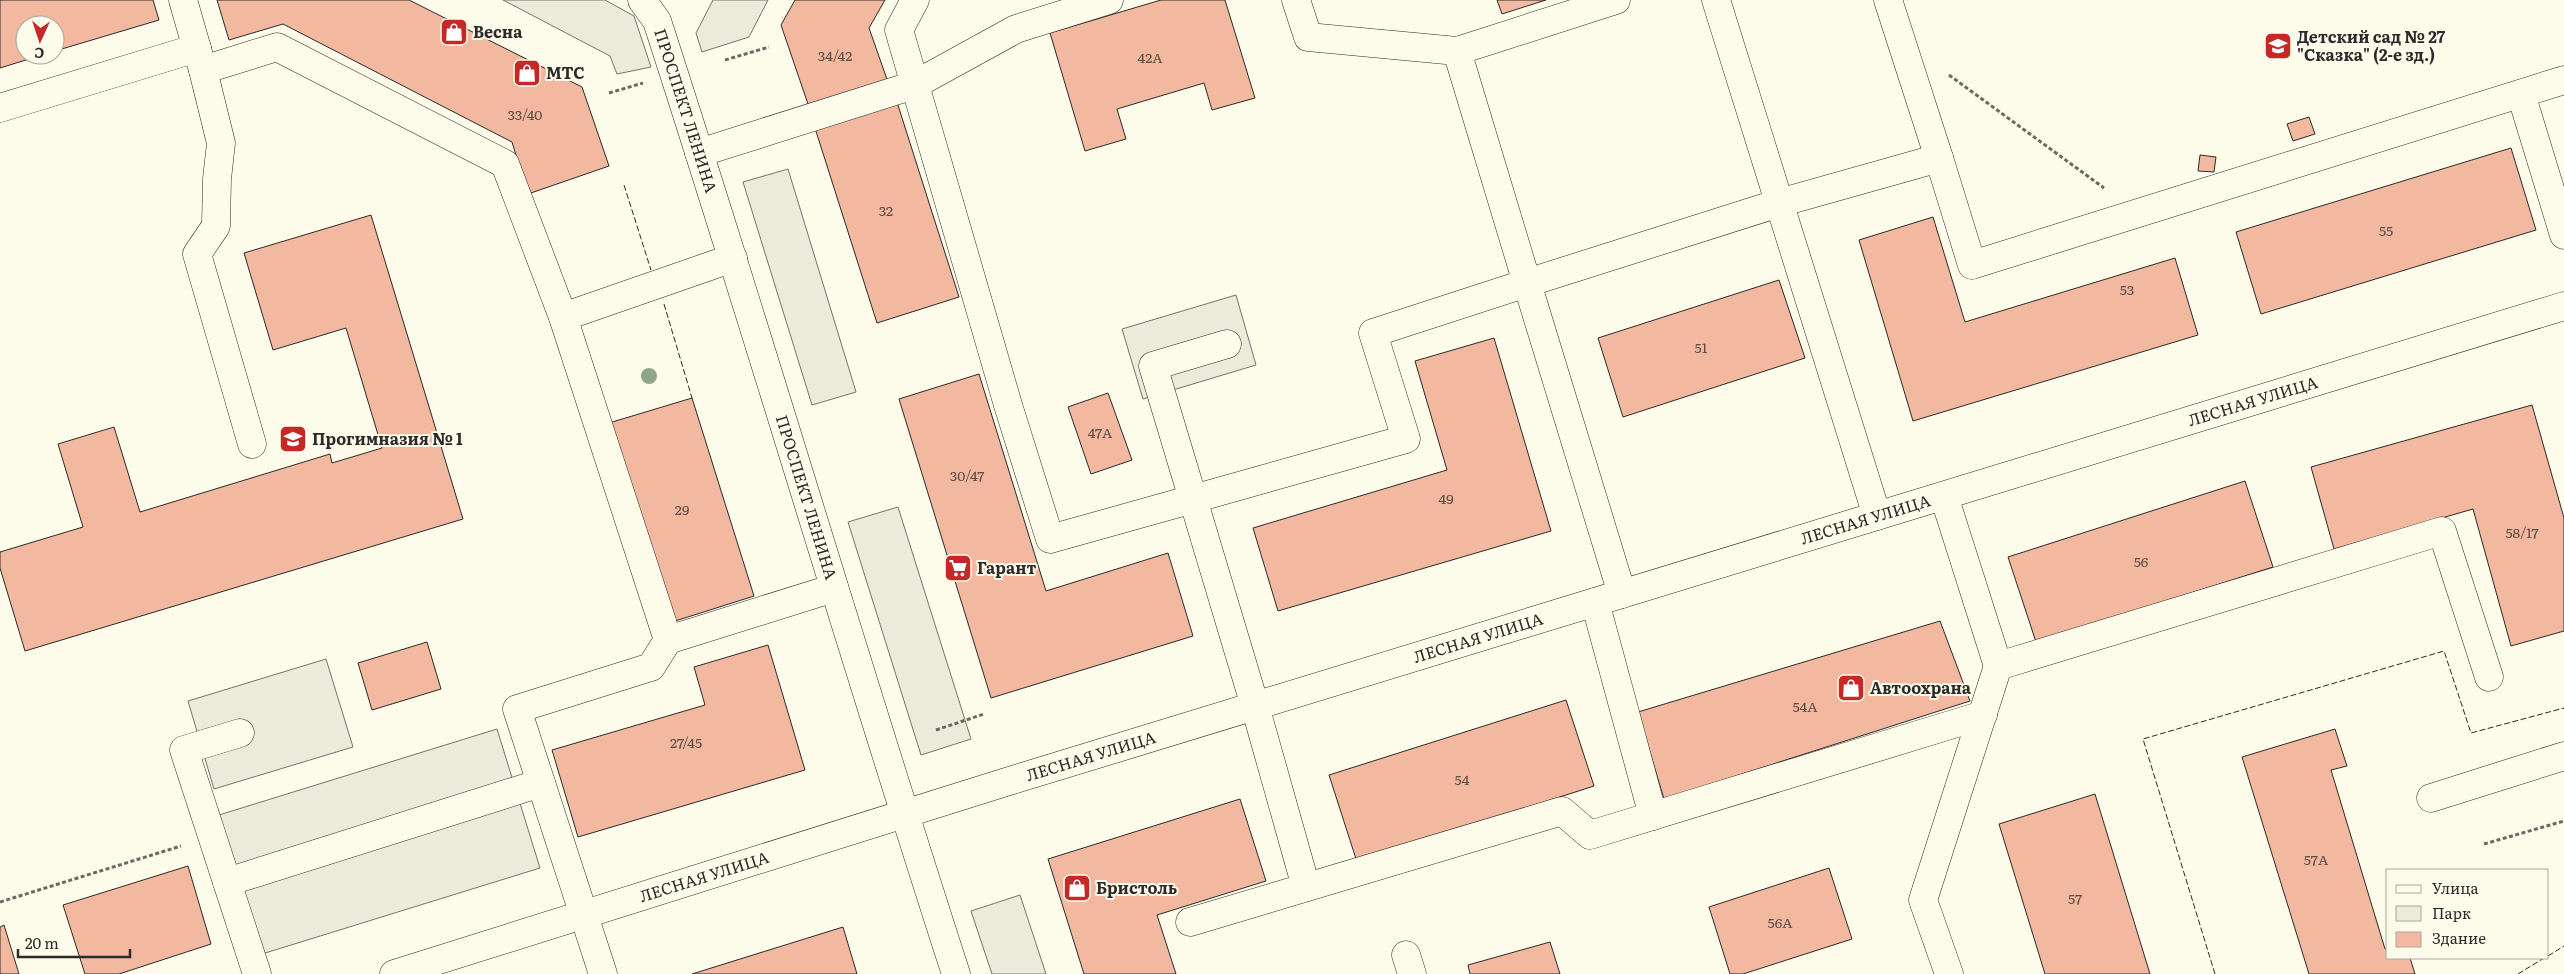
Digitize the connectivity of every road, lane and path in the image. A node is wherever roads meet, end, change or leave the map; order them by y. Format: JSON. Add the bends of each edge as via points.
{"nodes":[{"id":1,"x":183,"y":0,"type":"edge"},
{"id":2,"x":915,"y":0,"type":"edge"},
{"id":3,"x":1109,"y":0,"type":"edge"},
{"id":4,"x":1296,"y":0,"type":"edge"},
{"id":5,"x":1616,"y":0,"type":"edge"},
{"id":6,"x":1716,"y":0,"type":"edge"},
{"id":7,"x":1888,"y":0,"type":"edge"},
{"id":8,"x":652,"y":7,"type":"edge"},
{"id":9,"x":1901,"y":40,"type":"junction"},
{"id":10,"x":769,"y":47,"type":"dead end"},
{"id":11,"x":1457,"y":51,"type":"junction"},
{"id":12,"x":200,"y":59,"type":"junction"},
{"id":13,"x":724,"y":60,"type":"dead end"},
{"id":14,"x":2564,"y":80,"type":"edge"},
{"id":15,"x":646,"y":82,"type":"dead end"},
{"id":16,"x":914,"y":85,"type":"junction"},
{"id":17,"x":609,"y":92,"type":"dead end"},
{"id":18,"x":2521,"y":94,"type":"junction"},
{"id":19,"x":0,"y":108,"type":"edge"},
{"id":20,"x":699,"y":153,"type":"junction"},
{"id":21,"x":1939,"y":158,"type":"junction"},
{"id":22,"x":1779,"y":203,"type":"junction"},
{"id":23,"x":2138,"y":213,"type":"junction"},
{"id":24,"x":2564,"y":235,"type":"edge"},
{"id":25,"x":734,"y":258,"type":"junction"},
{"id":26,"x":1527,"y":283,"type":"junction"},
{"id":27,"x":2564,"y":306,"type":"edge"},
{"id":28,"x":563,"y":317,"type":"junction"},
{"id":29,"x":1227,"y":344,"type":"dead end"},
{"id":30,"x":252,"y":444,"type":"dead end"},
{"id":31,"x":1944,"y":496,"type":"junction"},
{"id":32,"x":1193,"y":499,"type":"junction"},
{"id":33,"x":1877,"y":516,"type":"junction"},
{"id":34,"x":834,"y":588,"type":"junction"},
{"id":35,"x":1622,"y":594,"type":"junction"},
{"id":36,"x":1595,"y":602,"type":"junction"},
{"id":37,"x":668,"y":640,"type":"junction"},
{"id":38,"x":1998,"y":666,"type":"junction"},
{"id":39,"x":2489,"y":677,"type":"dead end"},
{"id":40,"x":1255,"y":706,"type":"junction"},
{"id":41,"x":984,"y":714,"type":"dead end"},
{"id":42,"x":1983,"y":715,"type":"junction"},
{"id":43,"x":936,"y":730,"type":"dead end"},
{"id":44,"x":240,"y":733,"type":"dead end"},
{"id":45,"x":2564,"y":756,"type":"edge"},
{"id":46,"x":542,"y":783,"type":"junction"},
{"id":47,"x":2431,"y":798,"type":"dead end"},
{"id":48,"x":904,"y":814,"type":"junction"},
{"id":49,"x":1653,"y":816,"type":"junction"},
{"id":50,"x":2564,"y":821,"type":"edge"},
{"id":51,"x":212,"y":836,"type":"junction"},
{"id":52,"x":2484,"y":844,"type":"dead end"},
{"id":53,"x":227,"y":882,"type":"junction"},
{"id":54,"x":1306,"y":887,"type":"junction"},
{"id":55,"x":0,"y":902,"type":"edge"},
{"id":56,"x":585,"y":914,"type":"junction"},
{"id":57,"x":1190,"y":922,"type":"dead end"},
{"id":58,"x":257,"y":974,"type":"edge"},
{"id":59,"x":394,"y":974,"type":"edge"},
{"id":60,"x":603,"y":974,"type":"edge"},
{"id":61,"x":956,"y":974,"type":"edge"},
{"id":62,"x":1949,"y":974,"type":"edge"}],
"edges":[{"from":1,"to":12,"type":"street"},
{"from":2,"to":16,"type":"street","via":[[899,30]]},
{"from":3,"to":16,"type":"street","via":[[1016,30]]},
{"from":4,"to":11,"type":"street","via":[[1308,37]]},
{"from":5,"to":11,"type":"street"},
{"from":6,"to":22,"type":"street"},
{"from":7,"to":9,"type":"street"},
{"from":8,"to":20,"type":"street","name":"ПРОСПЕКТ ЛЕНИНА"},
{"from":9,"to":21,"type":"street"},
{"from":9,"to":23,"type":"path"},
{"from":10,"to":13,"type":"path"},
{"from":11,"to":26,"type":"street"},
{"from":12,"to":19,"type":"street"},
{"from":12,"to":28,"type":"street","via":[[277,47],[505,164]]},
{"from":12,"to":30,"type":"street","via":[[221,143],[216,226],[197,254]]},
{"from":14,"to":18,"type":"street"},
{"from":15,"to":17,"type":"path"},
{"from":16,"to":20,"type":"street"},
{"from":16,"to":32,"type":"street","via":[[1050,540]]},
{"from":18,"to":23,"type":"street"},
{"from":18,"to":24,"type":"street"},
{"from":20,"to":25,"type":"street","name":"ПРОСПЕКТ ЛЕНИНА"},
{"from":21,"to":22,"type":"street"},
{"from":21,"to":23,"type":"street","via":[[1972,265]]},
{"from":22,"to":26,"type":"street"},
{"from":22,"to":33,"type":"street"},
{"from":25,"to":28,"type":"street"},
{"from":25,"to":34,"type":"street","name":"ПРОСПЕКТ ЛЕНИНА"},
{"from":26,"to":32,"type":"street","via":[[1373,333],[1406,439]]},
{"from":26,"to":35,"type":"street"},
{"from":27,"to":31,"type":"street","name":"ЛЕСНАЯ УЛИЦА"},
{"from":28,"to":37,"type":"street"},
{"from":29,"to":32,"type":"street","via":[[1153,366]]},
{"from":31,"to":33,"type":"street","name":"ЛЕСНАЯ УЛИЦА"},
{"from":31,"to":38,"type":"street"},
{"from":32,"to":40,"type":"street"},
{"from":33,"to":35,"type":"street","name":"ЛЕСНАЯ УЛИЦА"},
{"from":34,"to":37,"type":"street"},
{"from":34,"to":48,"type":"street","name":"ПРОСПЕКТ ЛЕНИНА"},
{"from":35,"to":36,"type":"street","name":"ЛЕСНАЯ УЛИЦА"},
{"from":36,"to":40,"type":"street","name":"ЛЕСНАЯ УЛИЦА"},
{"from":36,"to":49,"type":"street"},
{"from":37,"to":46,"type":"street","via":[[651,667],[517,709]]},
{"from":38,"to":39,"type":"street","via":[[2442,530]]},
{"from":38,"to":42,"type":"street"},
{"from":40,"to":48,"type":"street","name":"ЛЕСНАЯ УЛИЦА"},
{"from":40,"to":54,"type":"street"},
{"from":41,"to":43,"type":"path"},
{"from":42,"to":49,"type":"street"},
{"from":42,"to":62,"type":"street","via":[[1923,900]]},
{"from":44,"to":51,"type":"street","via":[[184,750]]},
{"from":45,"to":47,"type":"street"},
{"from":46,"to":53,"type":"street"},
{"from":46,"to":56,"type":"street"},
{"from":48,"to":56,"type":"street","name":"ЛЕСНАЯ УЛИЦА"},
{"from":48,"to":61,"type":"street","name":"ПРОСПЕКТ ЛЕНИНА"},
{"from":49,"to":54,"type":"street","via":[[1590,835],[1562,811]]},
{"from":50,"to":52,"type":"path"},
{"from":51,"to":53,"type":"street"},
{"from":51,"to":55,"type":"path"},
{"from":53,"to":58,"type":"street"},
{"from":54,"to":57,"type":"street"},
{"from":56,"to":59,"type":"street","name":"ЛЕСНАЯ УЛИЦА"},
{"from":56,"to":60,"type":"street"}]}
